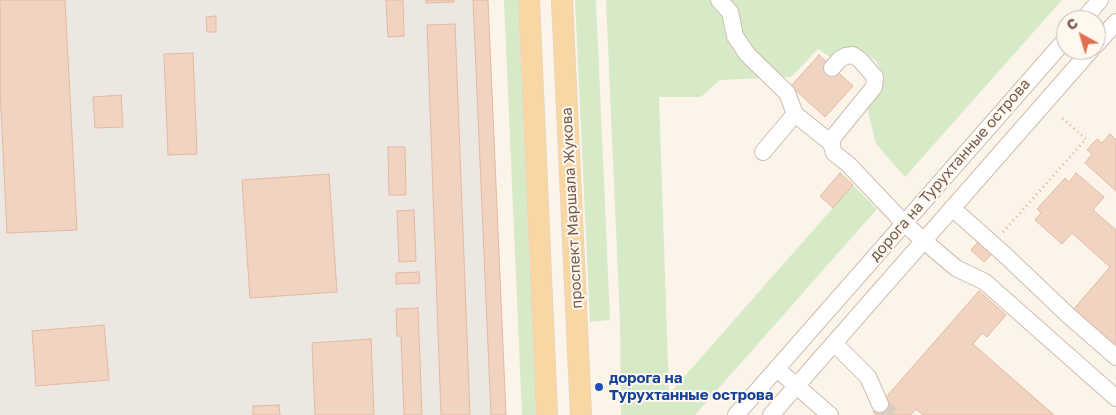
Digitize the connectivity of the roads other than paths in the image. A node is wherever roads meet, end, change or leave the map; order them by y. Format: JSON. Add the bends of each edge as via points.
{"nodes":[{"id":1,"x":529,"y":0,"type":"edge"},
{"id":2,"x":562,"y":0,"type":"edge"},
{"id":3,"x":719,"y":0,"type":"edge"},
{"id":4,"x":1100,"y":0,"type":"edge"},
{"id":5,"x":1091,"y":10,"type":"edge"},
{"id":6,"x":1116,"y":22,"type":"edge"},
{"id":7,"x":1106,"y":34,"type":"edge"},
{"id":8,"x":1056,"y":50,"type":"edge"},
{"id":9,"x":1083,"y":60,"type":"edge"},
{"id":10,"x":832,"y":68,"type":"dead end"},
{"id":11,"x":795,"y":114,"type":"junction"},
{"id":12,"x":831,"y":143,"type":"junction"},
{"id":13,"x":763,"y":152,"type":"dead end"},
{"id":14,"x":952,"y":208,"type":"junction"},
{"id":15,"x":904,"y":223,"type":"junction"},
{"id":16,"x":924,"y":240,"type":"junction"},
{"id":17,"x":834,"y":343,"type":"junction"},
{"id":18,"x":1116,"y":358,"type":"edge"},
{"id":19,"x":777,"y":369,"type":"junction"},
{"id":20,"x":796,"y":386,"type":"junction"},
{"id":21,"x":1116,"y":398,"type":"edge"},
{"id":22,"x":880,"y":404,"type":"tunnel mouth"},
{"id":23,"x":547,"y":415,"type":"edge"},
{"id":24,"x":581,"y":415,"type":"edge"},
{"id":25,"x":736,"y":415,"type":"edge"},
{"id":26,"x":771,"y":415,"type":"edge"},
{"id":27,"x":830,"y":415,"type":"edge"}],
"edges":[{"from":1,"to":23,"type":"main road"},
{"from":2,"to":24,"type":"main road","name":"проспект Маршала Жукова"},
{"from":3,"to":11,"type":"street","via":[[730,12],[735,36],[747,54],[787,93]]},
{"from":4,"to":5,"type":"street"},
{"from":6,"to":7,"type":"street"},
{"from":8,"to":15,"type":"street","name":"дорога на Турухтанные острова"},
{"from":9,"to":14,"type":"street","name":"дорога на Турухтанные острова"},
{"from":10,"to":12,"type":"street","via":[[840,59],[853,55],[874,77],[874,87]]},
{"from":11,"to":12,"type":"street"},
{"from":11,"to":13,"type":"street"},
{"from":12,"to":15,"type":"street","via":[[834,153]]},
{"from":14,"to":16,"type":"street","name":"дорога на Турухтанные острова"},
{"from":14,"to":18,"type":"street"},
{"from":15,"to":16,"type":"street"},
{"from":15,"to":19,"type":"street","name":"дорога на Турухтанные острова"},
{"from":16,"to":17,"type":"street","name":"дорога на Турухтанные острова"},
{"from":16,"to":21,"type":"street","via":[[956,268],[985,282]]},
{"from":17,"to":20,"type":"street","name":"дорога на Турухтанные острова"},
{"from":17,"to":22,"type":"street","via":[[868,377]]},
{"from":19,"to":20,"type":"street"},
{"from":19,"to":25,"type":"street","name":"дорога на Турухтанные острова"},
{"from":20,"to":26,"type":"street","name":"дорога на Турухтанные острова"},
{"from":20,"to":27,"type":"street"}]}
